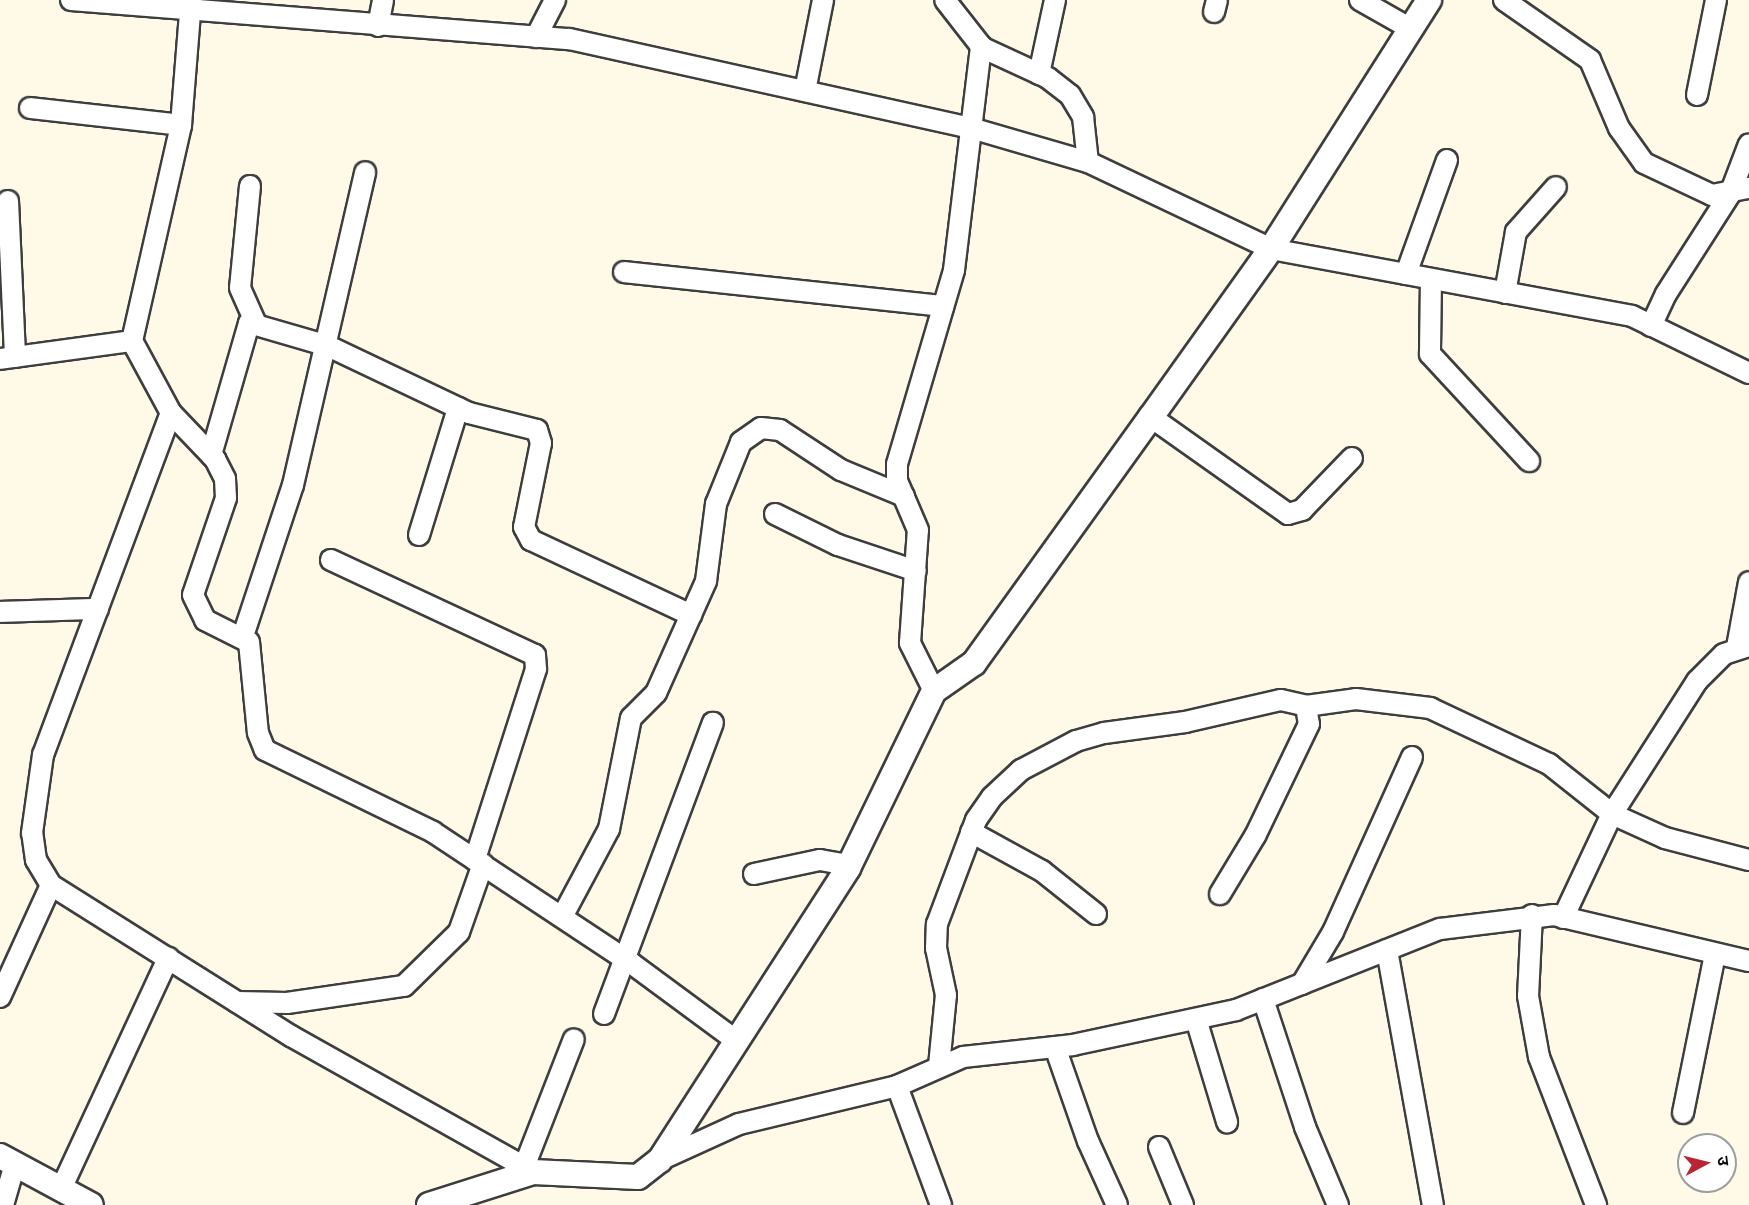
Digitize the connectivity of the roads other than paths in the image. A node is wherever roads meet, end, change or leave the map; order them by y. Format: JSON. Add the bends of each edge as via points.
{"nodes":[{"id":1,"x":71,"y":0,"type":"edge"},
{"id":2,"x":383,"y":0,"type":"edge"},
{"id":3,"x":555,"y":0,"type":"edge"},
{"id":4,"x":823,"y":0,"type":"edge"},
{"id":5,"x":945,"y":0,"type":"edge"},
{"id":6,"x":1055,"y":0,"type":"edge"},
{"id":7,"x":1360,"y":0,"type":"edge"},
{"id":8,"x":1429,"y":0,"type":"edge"},
{"id":9,"x":1504,"y":0,"type":"edge"},
{"id":10,"x":1716,"y":0,"type":"edge"},
{"id":11,"x":191,"y":5,"type":"edge"},
{"id":12,"x":378,"y":26,"type":"junction"},
{"id":13,"x":1411,"y":29,"type":"junction"},
{"id":14,"x":536,"y":37,"type":"junction"},
{"id":15,"x":981,"y":47,"type":"junction"},
{"id":16,"x":1040,"y":74,"type":"junction"},
{"id":17,"x":805,"y":91,"type":"junction"},
{"id":18,"x":1697,"y":95,"type":"dead end"},
{"id":19,"x":30,"y":108,"type":"dead end"},
{"id":20,"x":181,"y":125,"type":"junction"},
{"id":21,"x":971,"y":128,"type":"junction"},
{"id":22,"x":1749,"y":144,"type":"edge"},
{"id":23,"x":1447,"y":160,"type":"dead end"},
{"id":24,"x":1088,"y":162,"type":"junction"},
{"id":25,"x":366,"y":171,"type":"dead end"},
{"id":26,"x":250,"y":186,"type":"dead end"},
{"id":27,"x":1556,"y":187,"type":"dead end"},
{"id":28,"x":1749,"y":188,"type":"edge"},
{"id":29,"x":1730,"y":194,"type":"junction"},
{"id":30,"x":8,"y":201,"type":"dead end"},
{"id":31,"x":1271,"y":249,"type":"junction"},
{"id":32,"x":624,"y":272,"type":"dead end"},
{"id":33,"x":1406,"y":274,"type":"junction"},
{"id":34,"x":1431,"y":279,"type":"junction"},
{"id":35,"x":1505,"y":293,"type":"junction"},
{"id":36,"x":943,"y":306,"type":"junction"},
{"id":37,"x":255,"y":322,"type":"junction"},
{"id":38,"x":1651,"y":326,"type":"junction"},
{"id":39,"x":132,"y":341,"type":"junction"},
{"id":40,"x":328,"y":346,"type":"junction"},
{"id":41,"x":7,"y":358,"type":"edge"},
{"id":42,"x":1749,"y":373,"type":"edge"},
{"id":43,"x":458,"y":408,"type":"junction"},
{"id":44,"x":171,"y":413,"type":"junction"},
{"id":45,"x":1151,"y":417,"type":"junction"},
{"id":46,"x":211,"y":455,"type":"junction"},
{"id":47,"x":1352,"y":458,"type":"dead end"},
{"id":48,"x":1529,"y":461,"type":"dead end"},
{"id":49,"x":904,"y":496,"type":"junction"},
{"id":50,"x":775,"y":514,"type":"dead end"},
{"id":51,"x":419,"y":535,"type":"dead end"},
{"id":52,"x":331,"y":560,"type":"dead end"},
{"id":53,"x":916,"y":571,"type":"junction"},
{"id":54,"x":1749,"y":582,"type":"edge"},
{"id":55,"x":98,"y":609,"type":"junction"},
{"id":56,"x":0,"y":612,"type":"edge"},
{"id":57,"x":691,"y":615,"type":"junction"},
{"id":58,"x":243,"y":636,"type":"junction"},
{"id":59,"x":1743,"y":646,"type":"edge"},
{"id":60,"x":934,"y":691,"type":"junction"},
{"id":61,"x":1306,"y":706,"type":"junction"},
{"id":62,"x":713,"y":723,"type":"dead end"},
{"id":63,"x":1412,"y":757,"type":"dead end"},
{"id":64,"x":1612,"y":814,"type":"junction"},
{"id":65,"x":971,"y":832,"type":"junction"},
{"id":66,"x":1749,"y":860,"type":"edge"},
{"id":67,"x":479,"y":862,"type":"junction"},
{"id":68,"x":849,"y":865,"type":"junction"},
{"id":69,"x":754,"y":874,"type":"dead end"},
{"id":70,"x":51,"y":885,"type":"junction"},
{"id":71,"x":1220,"y":894,"type":"dead end"},
{"id":72,"x":1096,"y":914,"type":"dead end"},
{"id":73,"x":1532,"y":915,"type":"junction"},
{"id":74,"x":562,"y":917,"type":"junction"},
{"id":75,"x":1563,"y":918,"type":"junction"},
{"id":76,"x":1387,"y":950,"type":"junction"},
{"id":77,"x":1715,"y":955,"type":"junction"},
{"id":78,"x":168,"y":958,"type":"junction"},
{"id":79,"x":627,"y":960,"type":"junction"},
{"id":80,"x":1749,"y":961,"type":"edge"},
{"id":81,"x":1302,"y":984,"type":"junction"},
{"id":82,"x":0,"y":997,"type":"edge"},
{"id":83,"x":1263,"y":999,"type":"junction"},
{"id":84,"x":236,"y":1002,"type":"junction"},
{"id":85,"x":604,"y":1014,"type":"dead end"},
{"id":86,"x":1196,"y":1019,"type":"junction"},
{"id":87,"x":574,"y":1039,"type":"dead end"},
{"id":88,"x":738,"y":1042,"type":"junction"},
{"id":89,"x":1055,"y":1047,"type":"junction"},
{"id":90,"x":939,"y":1066,"type":"junction"},
{"id":91,"x":897,"y":1086,"type":"junction"},
{"id":92,"x":1683,"y":1113,"type":"dead end"},
{"id":93,"x":1227,"y":1122,"type":"dead end"},
{"id":94,"x":1159,"y":1147,"type":"dead end"},
{"id":95,"x":8,"y":1160,"type":"edge"},
{"id":96,"x":660,"y":1160,"type":"junction"},
{"id":97,"x":528,"y":1169,"type":"junction"},
{"id":98,"x":61,"y":1189,"type":"junction"},
{"id":99,"x":3,"y":1205,"type":"edge"},
{"id":100,"x":91,"y":1205,"type":"edge"},
{"id":101,"x":429,"y":1205,"type":"edge"},
{"id":102,"x":941,"y":1205,"type":"edge"},
{"id":103,"x":1117,"y":1205,"type":"edge"},
{"id":104,"x":1183,"y":1205,"type":"edge"},
{"id":105,"x":1338,"y":1205,"type":"edge"},
{"id":106,"x":1433,"y":1205,"type":"edge"},
{"id":107,"x":1596,"y":1205,"type":"edge"}],
"edges":[{"from":1,"to":11,"type":"street"},
{"from":2,"to":12,"type":"street"},
{"from":3,"to":14,"type":"street"},
{"from":4,"to":17,"type":"street"},
{"from":5,"to":15,"type":"street"},
{"from":6,"to":16,"type":"street"},
{"from":7,"to":13,"type":"street"},
{"from":8,"to":13,"type":"street"},
{"from":9,"to":29,"type":"street","via":[[1590,60],[1619,128],[1644,163],[1705,194]]},
{"from":10,"to":18,"type":"street"},
{"from":11,"to":12,"type":"street"},
{"from":11,"to":20,"type":"street"},
{"from":12,"to":14,"type":"street"},
{"from":13,"to":31,"type":"street"},
{"from":14,"to":17,"type":"street","via":[[569,39]]},
{"from":15,"to":16,"type":"street"},
{"from":15,"to":21,"type":"street"},
{"from":16,"to":24,"type":"street","via":[[1070,95],[1083,117]]},
{"from":17,"to":21,"type":"street"},
{"from":19,"to":20,"type":"street"},
{"from":20,"to":39,"type":"street"},
{"from":21,"to":24,"type":"street"},
{"from":21,"to":36,"type":"street","via":[[954,270]]},
{"from":22,"to":29,"type":"street"},
{"from":23,"to":33,"type":"street"},
{"from":24,"to":31,"type":"street"},
{"from":25,"to":40,"type":"street"},
{"from":26,"to":37,"type":"street","via":[[240,281]]},
{"from":27,"to":35,"type":"street","via":[[1516,232]]},
{"from":28,"to":29,"type":"street"},
{"from":29,"to":38,"type":"street","via":[[1666,294]]},
{"from":30,"to":41,"type":"street"},
{"from":31,"to":33,"type":"street"},
{"from":31,"to":45,"type":"street"},
{"from":32,"to":36,"type":"street"},
{"from":33,"to":34,"type":"street"},
{"from":34,"to":35,"type":"street"},
{"from":34,"to":48,"type":"street","via":[[1430,354]]},
{"from":35,"to":38,"type":"street","via":[[1632,316]]},
{"from":36,"to":49,"type":"street","via":[[897,464]]},
{"from":37,"to":40,"type":"street"},
{"from":37,"to":46,"type":"street","via":[[249,323]]},
{"from":38,"to":42,"type":"street"},
{"from":39,"to":41,"type":"street"},
{"from":39,"to":44,"type":"street"},
{"from":40,"to":43,"type":"street"},
{"from":40,"to":58,"type":"street","via":[[293,484]]},
{"from":43,"to":51,"type":"street"},
{"from":43,"to":57,"type":"street","via":[[530,427],[540,435],[524,527],[535,544]]},
{"from":44,"to":46,"type":"street"},
{"from":44,"to":55,"type":"street"},
{"from":45,"to":47,"type":"street","via":[[1288,513],[1302,510]]},
{"from":45,"to":60,"type":"street","via":[[974,663]]},
{"from":46,"to":58,"type":"street","via":[[225,479],[226,498],[193,595],[205,620]]},
{"from":49,"to":53,"type":"street","via":[[918,530]]},
{"from":49,"to":57,"type":"street","via":[[842,471],[780,430],[753,431],[741,442],[723,482],[713,518],[711,566]]},
{"from":50,"to":53,"type":"street","via":[[838,545]]},
{"from":52,"to":67,"type":"street","via":[[535,655],[536,669]]},
{"from":53,"to":60,"type":"street","via":[[910,643]]},
{"from":54,"to":59,"type":"street"},
{"from":55,"to":56,"type":"street"},
{"from":55,"to":70,"type":"street","via":[[43,755],[33,802],[36,860]]},
{"from":57,"to":74,"type":"street","via":[[656,693],[631,718],[609,829]]},
{"from":58,"to":67,"type":"street","via":[[253,651],[258,733],[265,750],[433,832]]},
{"from":59,"to":64,"type":"street","via":[[1697,681]]},
{"from":60,"to":68,"type":"street"},
{"from":61,"to":64,"type":"street","via":[[1356,699],[1430,708],[1549,764]]},
{"from":61,"to":65,"type":"street","via":[[1281,700],[1261,703],[1185,722],[1076,741],[1006,782]]},
{"from":61,"to":71,"type":"street","via":[[1309,724],[1255,836]]},
{"from":62,"to":79,"type":"street"},
{"from":63,"to":81,"type":"street","via":[[1333,932]]},
{"from":64,"to":66,"type":"street","via":[[1665,838]]},
{"from":64,"to":75,"type":"street"},
{"from":65,"to":72,"type":"street","via":[[1051,877]]},
{"from":65,"to":90,"type":"street","via":[[937,924],[936,948],[946,995]]},
{"from":67,"to":74,"type":"street"},
{"from":67,"to":84,"type":"street","via":[[459,932],[404,986],[287,1003]]},
{"from":68,"to":69,"type":"street","via":[[820,860]]},
{"from":68,"to":88,"type":"street"},
{"from":70,"to":78,"type":"street"},
{"from":70,"to":82,"type":"street"},
{"from":73,"to":75,"type":"street"},
{"from":73,"to":76,"type":"street","via":[[1440,929]]},
{"from":73,"to":107,"type":"street","via":[[1528,996],[1539,1057]]},
{"from":74,"to":79,"type":"street"},
{"from":75,"to":77,"type":"street"},
{"from":76,"to":81,"type":"street"},
{"from":76,"to":106,"type":"street"},
{"from":77,"to":80,"type":"street"},
{"from":77,"to":92,"type":"street"},
{"from":78,"to":84,"type":"street"},
{"from":78,"to":98,"type":"street"},
{"from":79,"to":85,"type":"street"},
{"from":79,"to":88,"type":"street"},
{"from":81,"to":83,"type":"street"},
{"from":83,"to":86,"type":"street"},
{"from":83,"to":105,"type":"street","via":[[1305,1126]]},
{"from":84,"to":97,"type":"street"},
{"from":86,"to":89,"type":"street"},
{"from":86,"to":93,"type":"street"},
{"from":87,"to":97,"type":"street"},
{"from":88,"to":96,"type":"street"},
{"from":89,"to":90,"type":"street","via":[[963,1057]]},
{"from":89,"to":103,"type":"street","via":[[1088,1140]]},
{"from":90,"to":91,"type":"street"},
{"from":91,"to":96,"type":"street","via":[[739,1124]]},
{"from":91,"to":102,"type":"street"},
{"from":94,"to":104,"type":"street"},
{"from":95,"to":98,"type":"street"},
{"from":95,"to":99,"type":"street"},
{"from":96,"to":97,"type":"street","via":[[638,1177]]},
{"from":97,"to":101,"type":"street"},
{"from":98,"to":100,"type":"street"}]}
